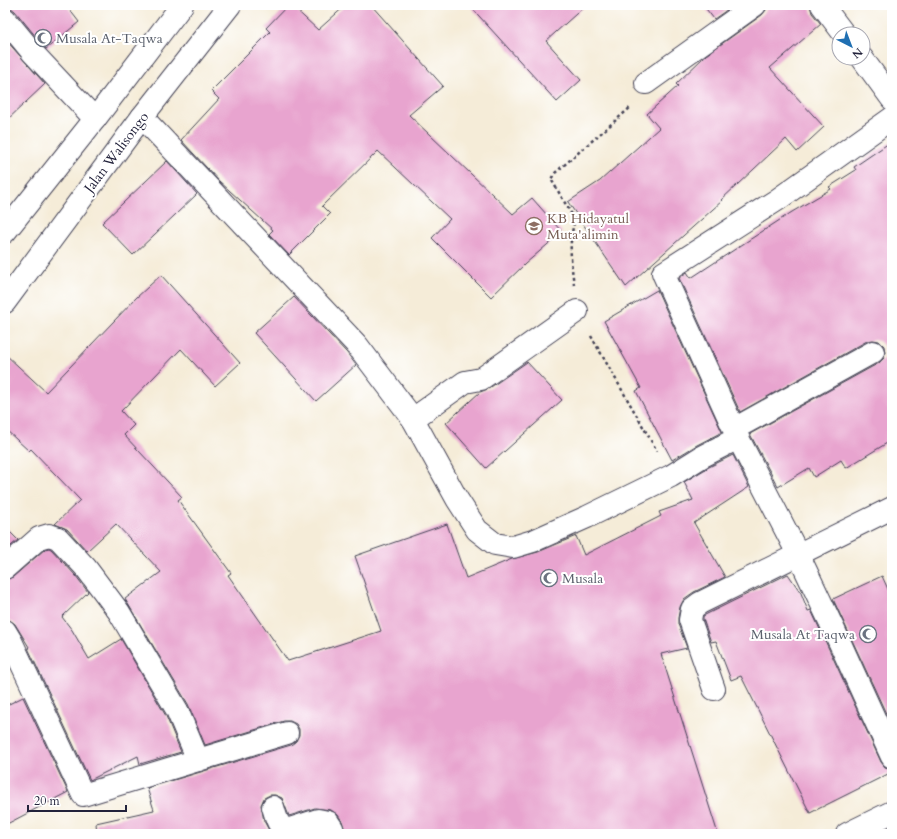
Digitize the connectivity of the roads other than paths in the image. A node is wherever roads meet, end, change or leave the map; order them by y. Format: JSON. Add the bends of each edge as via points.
{"nodes":[{"id":1,"x":182,"y":5,"type":"edge"},
{"id":2,"x":230,"y":5,"type":"edge"},
{"id":3,"x":755,"y":5,"type":"edge"},
{"id":4,"x":822,"y":5,"type":"edge"},
{"id":5,"x":5,"y":19,"type":"edge"},
{"id":6,"x":838,"y":26,"type":"edge"},
{"id":7,"x":868,"y":66,"type":"edge"},
{"id":8,"x":646,"y":83,"type":"dead end"},
{"id":9,"x":892,"y":99,"type":"edge"},
{"id":10,"x":142,"y":116,"type":"junction"},
{"id":11,"x":892,"y":118,"type":"edge"},
{"id":12,"x":95,"y":119,"type":"junction"},
{"id":13,"x":5,"y":232,"type":"edge"},
{"id":14,"x":5,"y":302,"type":"edge"},
{"id":15,"x":577,"y":311,"type":"road end"},
{"id":16,"x":873,"y":352,"type":"dead end"},
{"id":17,"x":413,"y":419,"type":"junction"},
{"id":18,"x":736,"y":434,"type":"junction"},
{"id":19,"x":892,"y":508,"type":"edge"},
{"id":20,"x":798,"y":554,"type":"junction"},
{"id":21,"x":5,"y":568,"type":"edge"},
{"id":22,"x":5,"y":631,"type":"edge"},
{"id":23,"x":714,"y":689,"type":"dead end"},
{"id":24,"x":287,"y":733,"type":"dead end"},
{"id":25,"x":892,"y":757,"type":"edge"},
{"id":26,"x":198,"y":760,"type":"junction"},
{"id":27,"x":273,"y":807,"type":"dead end"},
{"id":28,"x":892,"y":812,"type":"edge"},
{"id":29,"x":334,"y":834,"type":"edge"},
{"id":30,"x":847,"y":834,"type":"edge"}],
"edges":[{"from":1,"to":12,"type":"main road"},
{"from":2,"to":10,"type":"main road","name":"Jalan Walisongo"},
{"from":3,"to":8,"type":"main road"},
{"from":4,"to":6,"type":"main road"},
{"from":5,"to":12,"type":"main road"},
{"from":7,"to":9,"type":"main road"},
{"from":10,"to":14,"type":"main road","name":"Jalan Walisongo"},
{"from":10,"to":17,"type":"main road","via":[[357,345]]},
{"from":11,"to":18,"type":"main road","via":[[777,200],[663,273]]},
{"from":12,"to":13,"type":"main road"},
{"from":15,"to":17,"type":"main road","via":[[480,379],[465,382]]},
{"from":16,"to":18,"type":"main road"},
{"from":17,"to":18,"type":"main road","via":[[477,530],[495,544],[513,547],[587,517],[671,476]]},
{"from":18,"to":20,"type":"main road"},
{"from":19,"to":20,"type":"main road"},
{"from":20,"to":23,"type":"main road","via":[[692,609],[690,620]]},
{"from":20,"to":25,"type":"main road"},
{"from":21,"to":26,"type":"main road","via":[[39,538],[49,535],[58,538],[86,568],[119,612],[177,710]]},
{"from":22,"to":26,"type":"main road","via":[[12,641],[83,795]]},
{"from":24,"to":26,"type":"main road"},
{"from":27,"to":29,"type":"main road","via":[[282,828],[287,830],[318,820],[328,822]]},
{"from":28,"to":30,"type":"main road"}]}
